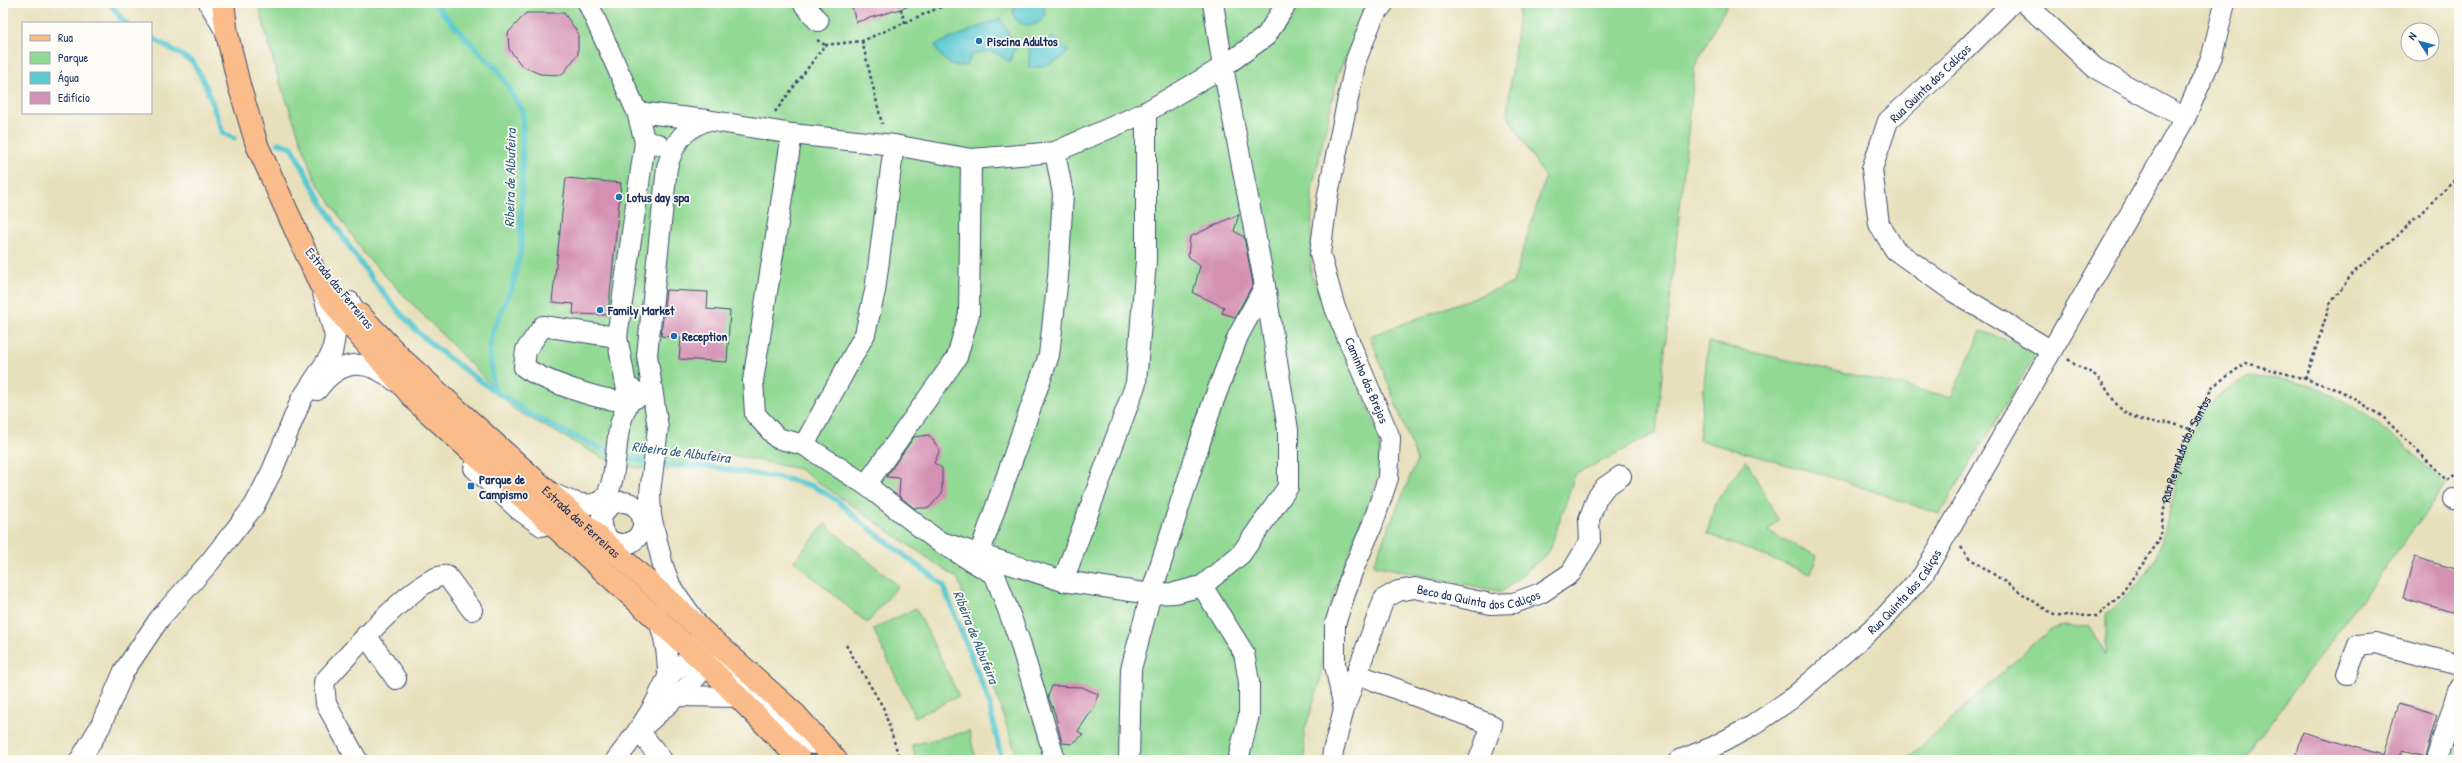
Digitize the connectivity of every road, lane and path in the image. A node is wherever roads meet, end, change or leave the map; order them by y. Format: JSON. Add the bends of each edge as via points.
{"nodes":[{"id":1,"x":209,"y":3,"type":"edge"},
{"id":2,"x":223,"y":3,"type":"edge"},
{"id":3,"x":588,"y":3,"type":"edge"},
{"id":4,"x":803,"y":3,"type":"edge"},
{"id":5,"x":899,"y":3,"type":"edge"},
{"id":6,"x":950,"y":3,"type":"edge"},
{"id":7,"x":980,"y":3,"type":"edge"},
{"id":8,"x":1213,"y":3,"type":"edge"},
{"id":9,"x":1287,"y":3,"type":"edge"},
{"id":10,"x":1384,"y":3,"type":"edge"},
{"id":11,"x":2012,"y":3,"type":"edge"},
{"id":12,"x":2025,"y":3,"type":"edge"},
{"id":13,"x":2225,"y":3,"type":"edge"},
{"id":14,"x":2455,"y":3,"type":"edge"},
{"id":15,"x":982,"y":7,"type":"dead end"},
{"id":16,"x":2459,"y":15,"type":"edge"},
{"id":17,"x":905,"y":23,"type":"junction"},
{"id":18,"x":816,"y":29,"type":"joint"},
{"id":19,"x":227,"y":34,"type":"junction"},
{"id":20,"x":862,"y":41,"type":"junction"},
{"id":21,"x":825,"y":45,"type":"junction"},
{"id":22,"x":1223,"y":67,"type":"junction"},
{"id":23,"x":637,"y":112,"type":"junction"},
{"id":24,"x":1146,"y":112,"type":"junction"},
{"id":25,"x":2185,"y":118,"type":"junction"},
{"id":26,"x":706,"y":120,"type":"junction"},
{"id":27,"x":763,"y":129,"type":"junction"},
{"id":28,"x":792,"y":134,"type":"junction"},
{"id":29,"x":645,"y":142,"type":"junction"},
{"id":30,"x":890,"y":145,"type":"junction"},
{"id":31,"x":673,"y":147,"type":"junction"},
{"id":32,"x":1055,"y":152,"type":"junction"},
{"id":33,"x":971,"y":159,"type":"junction"},
{"id":34,"x":2459,"y":176,"type":"edge"},
{"id":35,"x":302,"y":241,"type":"junction"},
{"id":36,"x":320,"y":284,"type":"junction"},
{"id":37,"x":1266,"y":286,"type":"junction"},
{"id":38,"x":350,"y":302,"type":"junction"},
{"id":39,"x":617,"y":337,"type":"junction"},
{"id":40,"x":365,"y":340,"type":"junction"},
{"id":41,"x":2050,"y":350,"type":"junction"},
{"id":42,"x":397,"y":354,"type":"junction"},
{"id":43,"x":647,"y":355,"type":"junction"},
{"id":44,"x":338,"y":360,"type":"junction"},
{"id":45,"x":2306,"y":379,"type":"junction"},
{"id":46,"x":653,"y":389,"type":"junction"},
{"id":47,"x":411,"y":395,"type":"junction"},
{"id":48,"x":629,"y":401,"type":"junction"},
{"id":49,"x":2190,"y":429,"type":"junction"},
{"id":50,"x":804,"y":445,"type":"junction"},
{"id":51,"x":468,"y":449,"type":"junction"},
{"id":52,"x":2459,"y":473,"type":"edge"},
{"id":53,"x":1621,"y":476,"type":"dead end"},
{"id":54,"x":2448,"y":480,"type":"junction"},
{"id":55,"x":540,"y":485,"type":"junction"},
{"id":56,"x":866,"y":485,"type":"junction"},
{"id":57,"x":2456,"y":499,"type":"edge"},
{"id":58,"x":609,"y":500,"type":"junction"},
{"id":59,"x":640,"y":512,"type":"junction"},
{"id":60,"x":1949,"y":531,"type":"junction"},
{"id":61,"x":657,"y":541,"type":"junction"},
{"id":62,"x":938,"y":541,"type":"junction"},
{"id":63,"x":571,"y":542,"type":"junction"},
{"id":64,"x":610,"y":542,"type":"junction"},
{"id":65,"x":979,"y":555,"type":"junction"},
{"id":66,"x":995,"y":575,"type":"junction"},
{"id":67,"x":1063,"y":581,"type":"junction"},
{"id":68,"x":1202,"y":586,"type":"junction"},
{"id":69,"x":1151,"y":594,"type":"junction"},
{"id":70,"x":472,"y":610,"type":"dead end"},
{"id":71,"x":660,"y":622,"type":"junction"},
{"id":72,"x":696,"y":622,"type":"junction"},
{"id":73,"x":366,"y":635,"type":"junction"},
{"id":74,"x":846,"y":645,"type":"dead end"},
{"id":75,"x":703,"y":661,"type":"junction"},
{"id":76,"x":2459,"y":665,"type":"edge"},
{"id":77,"x":1357,"y":674,"type":"junction"},
{"id":78,"x":2347,"y":674,"type":"dead end"},
{"id":79,"x":668,"y":678,"type":"junction"},
{"id":80,"x":396,"y":679,"type":"dead end"},
{"id":81,"x":2459,"y":688,"type":"edge"},
{"id":82,"x":677,"y":696,"type":"junction"},
{"id":83,"x":739,"y":697,"type":"junction"},
{"id":84,"x":1344,"y":710,"type":"junction"},
{"id":85,"x":639,"y":732,"type":"junction"},
{"id":86,"x":80,"y":760,"type":"edge"},
{"id":87,"x":357,"y":760,"type":"edge"},
{"id":88,"x":616,"y":760,"type":"edge"},
{"id":89,"x":662,"y":760,"type":"edge"},
{"id":90,"x":800,"y":760,"type":"edge"},
{"id":91,"x":834,"y":760,"type":"edge"},
{"id":92,"x":900,"y":760,"type":"edge"},
{"id":93,"x":1055,"y":760,"type":"edge"},
{"id":94,"x":1129,"y":760,"type":"edge"},
{"id":95,"x":1238,"y":760,"type":"edge"},
{"id":96,"x":1332,"y":760,"type":"edge"},
{"id":97,"x":1479,"y":760,"type":"edge"},
{"id":98,"x":1680,"y":760,"type":"edge"},
{"id":99,"x":2436,"y":760,"type":"edge"}],
"edges":[{"from":1,"to":19,"type":"street"},
{"from":2,"to":19,"type":"main road","name":"Estrada das Ferreiras"},
{"from":3,"to":23,"type":"street"},
{"from":4,"to":18,"type":"street"},
{"from":5,"to":17,"type":"path"},
{"from":6,"to":17,"type":"path"},
{"from":7,"to":15,"type":"path"},
{"from":8,"to":22,"type":"street"},
{"from":9,"to":22,"type":"street","via":[[1266,36]]},
{"from":10,"to":84,"type":"street","name":"Caminho dos Brejos","via":[[1373,17],[1356,60],[1328,194],[1320,254],[1335,308],[1390,438],[1388,478],[1335,624],[1335,665]]},
{"from":11,"to":41,"type":"street","name":"Rua Quinta dos Caliços","via":[[1888,121],[1872,169],[1879,224],[1895,250],[1954,292]]},
{"from":12,"to":25,"type":"street","via":[[2095,68]]},
{"from":13,"to":25,"type":"street","name":"Rua Quinta dos Caliços","via":[[2212,56]]},
{"from":14,"to":16,"type":"path"},
{"from":17,"to":20,"type":"path"},
{"from":18,"to":21,"type":"path"},
{"from":19,"to":35,"type":"main road","name":"Estrada das Ferreiras","via":[[257,145]]},
{"from":20,"to":21,"type":"path"},
{"from":20,"to":30,"type":"path"},
{"from":21,"to":27,"type":"path"},
{"from":22,"to":24,"type":"street"},
{"from":22,"to":37,"type":"street"},
{"from":23,"to":26,"type":"street"},
{"from":23,"to":29,"type":"street"},
{"from":24,"to":32,"type":"street"},
{"from":24,"to":67,"type":"street","via":[[1146,261],[1136,383]]},
{"from":25,"to":41,"type":"street","name":"Rua Quinta dos Caliços"},
{"from":26,"to":27,"type":"street"},
{"from":26,"to":31,"type":"street","via":[[688,129]]},
{"from":27,"to":28,"type":"street"},
{"from":28,"to":30,"type":"street"},
{"from":28,"to":50,"type":"street","via":[[753,381],[755,414],[777,438]]},
{"from":29,"to":31,"type":"street"},
{"from":29,"to":39,"type":"street"},
{"from":30,"to":33,"type":"street"},
{"from":30,"to":50,"type":"street","via":[[875,291],[865,334]]},
{"from":31,"to":43,"type":"street","via":[[666,167]]},
{"from":32,"to":33,"type":"street"},
{"from":32,"to":65,"type":"street","via":[[1063,194],[1058,277],[1049,355]]},
{"from":33,"to":56,"type":"street","via":[[969,314],[957,357]]},
{"from":34,"to":45,"type":"path","via":[[2395,238],[2354,272],[2330,304]]},
{"from":35,"to":36,"type":"main road","name":"Estrada das Ferreiras"},
{"from":35,"to":38,"type":"main road","name":"Estrada das Ferreiras"},
{"from":36,"to":40,"type":"main road","name":"Estrada das Ferreiras"},
{"from":36,"to":44,"type":"street","via":[[335,336]]},
{"from":37,"to":68,"type":"street","via":[[1288,430],[1288,487],[1240,554]]},
{"from":37,"to":69,"type":"street","via":[[1238,336],[1212,406]]},
{"from":38,"to":40,"type":"street","via":[[364,330]]},
{"from":38,"to":42,"type":"main road","name":"Estrada das Ferreiras"},
{"from":39,"to":48,"type":"street"},
{"from":39,"to":48,"type":"street","via":[[543,326],[526,350],[524,367],[536,376],[557,384],[602,397]]},
{"from":40,"to":42,"type":"street","via":[[369,339]]},
{"from":40,"to":44,"type":"street","via":[[363,348]]},
{"from":40,"to":47,"type":"main road","name":"Estrada das Ferreiras"},
{"from":41,"to":49,"type":"path","via":[[2064,356],[2078,368],[2090,372],[2100,380],[2120,409],[2149,423],[2160,425],[2167,422]]},
{"from":41,"to":60,"type":"street","name":"Rua Quinta dos Caliços"},
{"from":42,"to":55,"type":"main road","name":"Estrada das Ferreiras"},
{"from":43,"to":46,"type":"street"},
{"from":43,"to":48,"type":"street"},
{"from":44,"to":47,"type":"street","via":[[381,370]]},
{"from":44,"to":86,"type":"street","via":[[292,426],[254,506],[209,563],[160,618],[124,671],[100,727]]},
{"from":45,"to":49,"type":"path","name":"Rua Reynaldo dos Santos","via":[[2246,363],[2213,386]]},
{"from":45,"to":54,"type":"path","name":"Rua Reynaldo dos Santos","via":[[2341,391],[2383,417]]},
{"from":46,"to":48,"type":"street"},
{"from":46,"to":61,"type":"street","via":[[658,428],[650,493],[651,516]]},
{"from":47,"to":51,"type":"main road","name":"Estrada das Ferreiras"},
{"from":47,"to":63,"type":"street","via":[[449,445],[518,509]]},
{"from":48,"to":58,"type":"street","via":[[619,431]]},
{"from":49,"to":60,"type":"path","name":"Rua Reynaldo dos Santos","via":[[2167,491],[2159,541],[2119,597],[2097,616],[2054,615],[1968,557]]},
{"from":50,"to":56,"type":"street"},
{"from":51,"to":63,"type":"main road","name":"Estrada das Ferreiras"},
{"from":51,"to":64,"type":"street","via":[[493,463],[578,538]]},
{"from":52,"to":54,"type":"path"},
{"from":53,"to":77,"type":"street","name":"Beco da Quinta dos Caliços","via":[[1605,487],[1597,498],[1589,519],[1590,541],[1571,574],[1541,593],[1514,603],[1491,604],[1415,588],[1398,591],[1384,598]]},
{"from":54,"to":57,"type":"path","name":"Rua Reynaldo dos Santos"},
{"from":55,"to":58,"type":"street","via":[[568,501],[581,504]]},
{"from":55,"to":64,"type":"main road","name":"Estrada das Ferreiras"},
{"from":56,"to":62,"type":"street"},
{"from":58,"to":59,"type":"street","via":[[636,506]]},
{"from":58,"to":64,"type":"street","via":[[601,518]]},
{"from":59,"to":61,"type":"street"},
{"from":59,"to":64,"type":"street","via":[[643,527],[636,539]]},
{"from":60,"to":98,"type":"street","name":"Rua Quinta dos Caliços","via":[[1923,575],[1881,621],[1797,693],[1752,726],[1713,747]]},
{"from":61,"to":72,"type":"street","via":[[671,587]]},
{"from":62,"to":65,"type":"street"},
{"from":62,"to":66,"type":"street"},
{"from":63,"to":71,"type":"main road","name":"Estrada das Ferreiras"},
{"from":64,"to":71,"type":"street","via":[[617,571],[644,594]]},
{"from":64,"to":72,"type":"main road","name":"Estrada das Ferreiras"},
{"from":65,"to":66,"type":"street"},
{"from":65,"to":67,"type":"street"},
{"from":66,"to":93,"type":"street","via":[[1020,642]]},
{"from":67,"to":69,"type":"street"},
{"from":68,"to":69,"type":"street","via":[[1175,593]]},
{"from":68,"to":95,"type":"street","via":[[1244,653],[1249,682],[1249,715]]},
{"from":69,"to":94,"type":"street","via":[[1131,668]]},
{"from":70,"to":73,"type":"street","via":[[447,576],[440,576],[417,589]]},
{"from":71,"to":75,"type":"main road","name":"Estrada das Ferreiras"},
{"from":71,"to":79,"type":"street"},
{"from":72,"to":75,"type":"street","via":[[706,644],[707,654]]},
{"from":72,"to":91,"type":"main road","name":"Estrada das Ferreiras","via":[[796,714]]},
{"from":73,"to":80,"type":"street"},
{"from":73,"to":87,"type":"street","via":[[324,682],[323,687],[326,704]]},
{"from":74,"to":92,"type":"path","via":[[883,707]]},
{"from":75,"to":79,"type":"street","via":[[694,660],[680,666]]},
{"from":75,"to":82,"type":"street","via":[[700,672]]},
{"from":75,"to":83,"type":"main road","name":"Estrada das Ferreiras"},
{"from":75,"to":91,"type":"street","via":[[712,660],[736,674],[787,723]]},
{"from":76,"to":78,"type":"street","via":[[2374,643],[2358,645]]},
{"from":77,"to":84,"type":"street","name":"Beco da Quinta dos Caliços"},
{"from":77,"to":97,"type":"street","via":[[1492,725]]},
{"from":79,"to":85,"type":"street"},
{"from":81,"to":99,"type":"street"},
{"from":82,"to":83,"type":"street"},
{"from":82,"to":85,"type":"street"},
{"from":83,"to":90,"type":"main road","name":"Estrada das Ferreiras"},
{"from":84,"to":96,"type":"street","name":"Caminho dos Brejos"},
{"from":85,"to":88,"type":"street"},
{"from":85,"to":89,"type":"street"}]}
